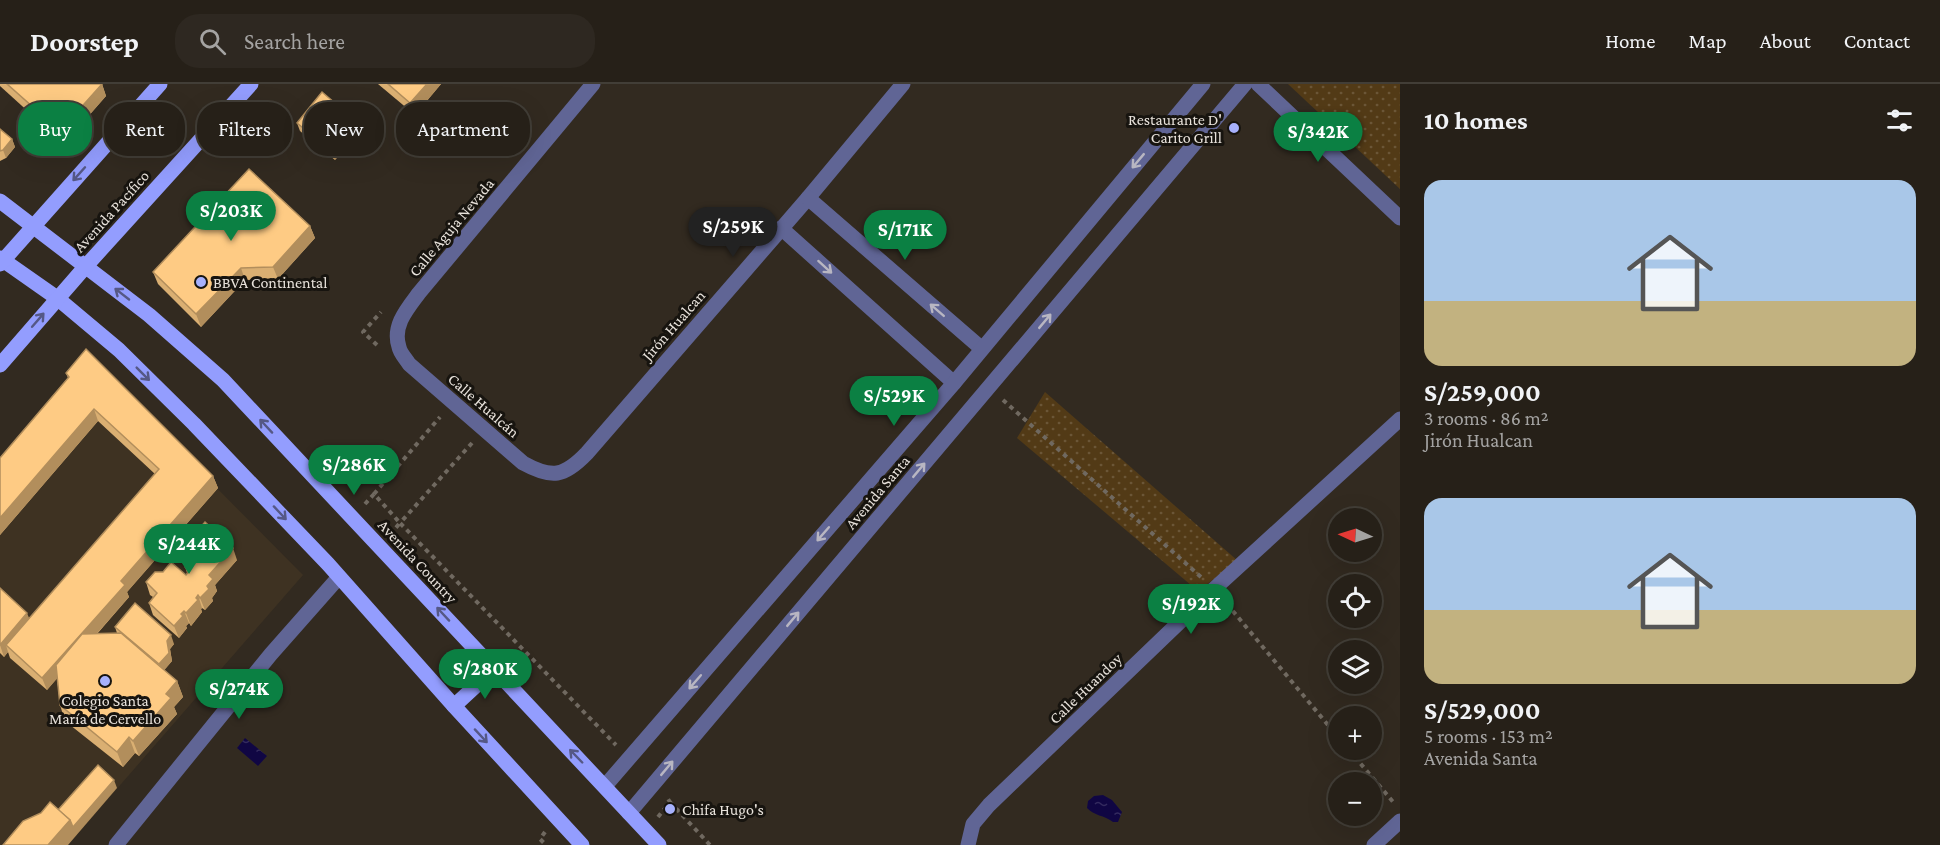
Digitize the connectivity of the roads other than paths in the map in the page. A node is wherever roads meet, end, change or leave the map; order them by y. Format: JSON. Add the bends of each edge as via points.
{"nodes":[{"id":1,"x":160,"y":84,"type":"edge"},
{"id":2,"x":250,"y":84,"type":"edge"},
{"id":3,"x":903,"y":84,"type":"edge"},
{"id":4,"x":1203,"y":84,"type":"edge"},
{"id":5,"x":1245,"y":84,"type":"edge"},
{"id":6,"x":1258,"y":84,"type":"edge"},
{"id":7,"x":587,"y":86,"type":"edge"},
{"id":8,"x":808,"y":198,"type":"junction"},
{"id":9,"x":0,"y":201,"type":"edge"},
{"id":10,"x":1400,"y":219,"type":"edge"},
{"id":11,"x":33,"y":225,"type":"junction"},
{"id":12,"x":781,"y":228,"type":"junction"},
{"id":13,"x":1,"y":261,"type":"edge"},
{"id":14,"x":86,"y":266,"type":"junction"},
{"id":15,"x":57,"y":298,"type":"junction"},
{"id":16,"x":406,"y":310,"type":"joint"},
{"id":17,"x":981,"y":348,"type":"junction"},
{"id":18,"x":0,"y":365,"type":"edge"},
{"id":19,"x":954,"y":383,"type":"junction"},
{"id":20,"x":1400,"y":419,"type":"edge"},
{"id":21,"x":587,"y":453,"type":"joint"},
{"id":22,"x":339,"y":577,"type":"junction"},
{"id":23,"x":494,"y":669,"type":"junction"},
{"id":24,"x":454,"y":706,"type":"junction"},
{"id":25,"x":605,"y":786,"type":"junction"},
{"id":26,"x":629,"y":813,"type":"junction"},
{"id":27,"x":1400,"y":821,"type":"edge"},
{"id":28,"x":116,"y":845,"type":"edge"},
{"id":29,"x":582,"y":845,"type":"edge"},
{"id":30,"x":659,"y":845,"type":"edge"},
{"id":31,"x":968,"y":845,"type":"edge"},
{"id":32,"x":1374,"y":845,"type":"edge"}],
"edges":[{"from":1,"to":11,"type":"main road","one_way":true},
{"from":2,"to":14,"type":"main road","name":"Avenida Pacífico"},
{"from":3,"to":8,"type":"street","name":"Jirón Hualcan"},
{"from":4,"to":17,"type":"street","name":"Avenida Santa","one_way":true},
{"from":26,"to":5,"type":"street","name":"Avenida Santa","one_way":true},
{"from":6,"to":10,"type":"street"},
{"from":7,"to":16,"type":"street","name":"Calle Aguja Nevada"},
{"from":8,"to":12,"type":"street","name":"Jirón Hualcan"},
{"from":17,"to":8,"type":"street","one_way":true},
{"from":9,"to":11,"type":"main road","name":"Avenida Country"},
{"from":11,"to":13,"type":"main road"},
{"from":11,"to":14,"type":"main road","name":"Avenida Country"},
{"from":12,"to":19,"type":"street","one_way":true},
{"from":12,"to":21,"type":"street","name":"Jirón Hualcan"},
{"from":13,"to":15,"type":"main road"},
{"from":14,"to":15,"type":"main road","name":"Avenida Pacífico"},
{"from":23,"to":14,"type":"main road","name":"Avenida Country","one_way":true,"via":[[223,380]]},
{"from":18,"to":15,"type":"main road","name":"Avenida Pacífico","one_way":true},
{"from":15,"to":22,"type":"main road","one_way":true,"via":[[119,350],[194,424]]},
{"from":16,"to":21,"type":"street","name":"Calle Hualcán","via":[[397,329],[399,348],[409,364],[523,463],[539,472],[557,475],[574,467]]},
{"from":17,"to":19,"type":"street","name":"Avenida Santa"},
{"from":19,"to":25,"type":"street","name":"Avenida Santa","one_way":true},
{"from":20,"to":31,"type":"street","name":"Calle Huandoy","via":[[989,805],[973,824]]},
{"from":22,"to":24,"type":"main road"},
{"from":22,"to":28,"type":"street","via":[[271,654]]},
{"from":23,"to":24,"type":"main road"},
{"from":25,"to":23,"type":"main road","name":"Avenida Country","one_way":true},
{"from":24,"to":29,"type":"main road","one_way":true},
{"from":25,"to":26,"type":"main road","name":"Avenida Country"},
{"from":26,"to":30,"type":"main road","name":"Avenida Country"},
{"from":27,"to":32,"type":"street"}]}
